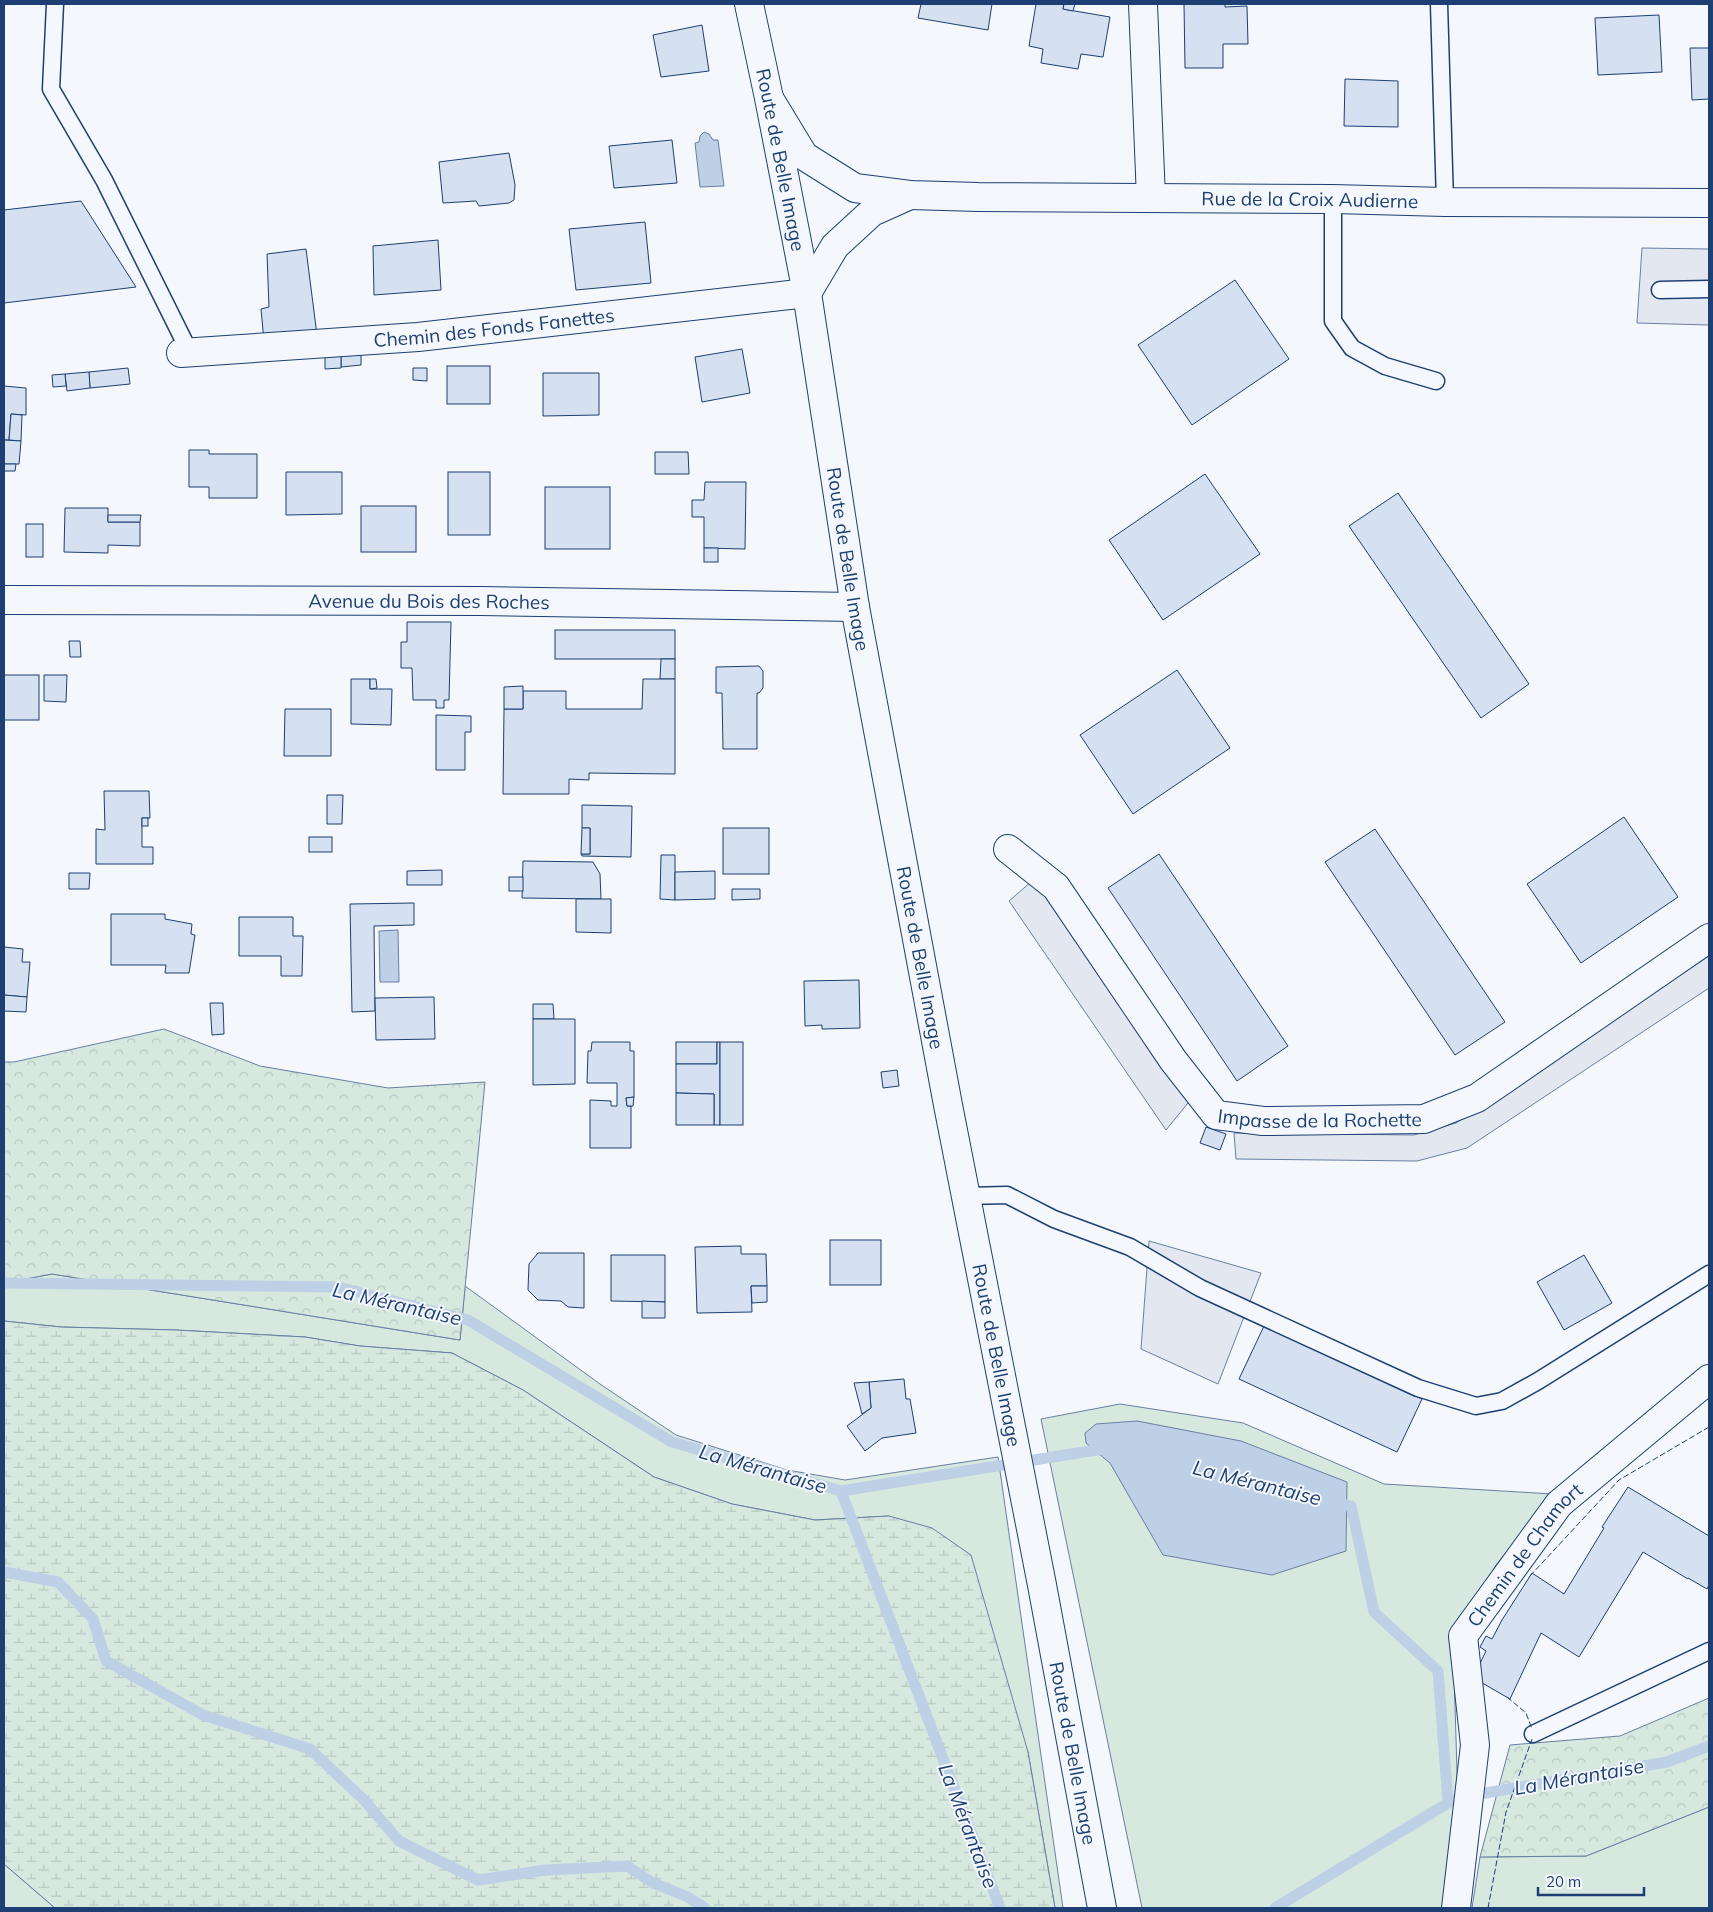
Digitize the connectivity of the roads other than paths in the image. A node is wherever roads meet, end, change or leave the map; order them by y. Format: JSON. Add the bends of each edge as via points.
{"nodes":[{"id":1,"x":55,"y":4,"type":"edge"},
{"id":2,"x":749,"y":4,"type":"edge"},
{"id":3,"x":1143,"y":4,"type":"edge"},
{"id":4,"x":1439,"y":4,"type":"edge"},
{"id":5,"x":770,"y":98,"type":"junction"},
{"id":6,"x":910,"y":195,"type":"junction"},
{"id":7,"x":1151,"y":198,"type":"junction"},
{"id":8,"x":1333,"y":199,"type":"junction"},
{"id":9,"x":1445,"y":202,"type":"junction"},
{"id":10,"x":1709,"y":203,"type":"edge"},
{"id":11,"x":1709,"y":289,"type":"edge"},
{"id":12,"x":1660,"y":290,"type":"dead end"},
{"id":13,"x":807,"y":293,"type":"junction"},
{"id":14,"x":185,"y":353,"type":"joint"},
{"id":15,"x":1436,"y":381,"type":"dead end"},
{"id":16,"x":4,"y":600,"type":"edge"},
{"id":17,"x":855,"y":607,"type":"junction"},
{"id":18,"x":1008,"y":849,"type":"dead end"},
{"id":19,"x":1709,"y":938,"type":"edge"},
{"id":20,"x":966,"y":1196,"type":"junction"},
{"id":21,"x":1709,"y":1274,"type":"edge"},
{"id":22,"x":1709,"y":1379,"type":"edge"},
{"id":23,"x":1709,"y":1651,"type":"edge"},
{"id":24,"x":1533,"y":1734,"type":"dead end"},
{"id":25,"x":1102,"y":1908,"type":"edge"},
{"id":26,"x":1456,"y":1908,"type":"edge"}],
"edges":[{"from":1,"to":14,"type":"lane","via":[[51,89],[104,180]]},
{"from":2,"to":5,"type":"street","name":"Route de Belle Image"},
{"from":3,"to":7,"type":"street"},
{"from":4,"to":9,"type":"lane"},
{"from":5,"to":6,"type":"street","name":"Rue de la Croix Audierne","via":[[804,156],[855,188]]},
{"from":5,"to":13,"type":"street","name":"Route de Belle Image"},
{"from":6,"to":7,"type":"street","name":"Rue de la Croix Audierne"},
{"from":6,"to":13,"type":"street","name":"Rue de la Croix Audierne","via":[[872,212],[835,246]]},
{"from":7,"to":8,"type":"street","name":"Rue de la Croix Audierne"},
{"from":8,"to":9,"type":"street","name":"Rue de la Croix Audierne"},
{"from":8,"to":15,"type":"lane","via":[[1333,321],[1352,348],[1385,366]]},
{"from":9,"to":10,"type":"street","name":"Rue de la Croix Audierne"},
{"from":11,"to":12,"type":"lane"},
{"from":13,"to":14,"type":"street","name":"Chemin des Fonds Fanettes","via":[[418,337]]},
{"from":13,"to":17,"type":"street","name":"Route de Belle Image"},
{"from":16,"to":17,"type":"street","name":"Avenue du Bois des Roches","via":[[472,601]]},
{"from":17,"to":20,"type":"street","name":"Route de Belle Image"},
{"from":18,"to":19,"type":"street","name":"Impasse de la Rochette","via":[[1056,886],[1174,1060],[1216,1115],[1263,1121],[1424,1119],[1477,1098]]},
{"from":20,"to":21,"type":"lane","via":[[1007,1195],[1054,1219],[1130,1247],[1200,1288],[1418,1388],[1476,1406],[1502,1401],[1538,1381]]},
{"from":20,"to":25,"type":"street","name":"Route de Belle Image"},
{"from":22,"to":26,"type":"street","name":"Chemin de Chamort","via":[[1559,1504],[1463,1636],[1475,1745]]},
{"from":23,"to":24,"type":"lane"}]}
